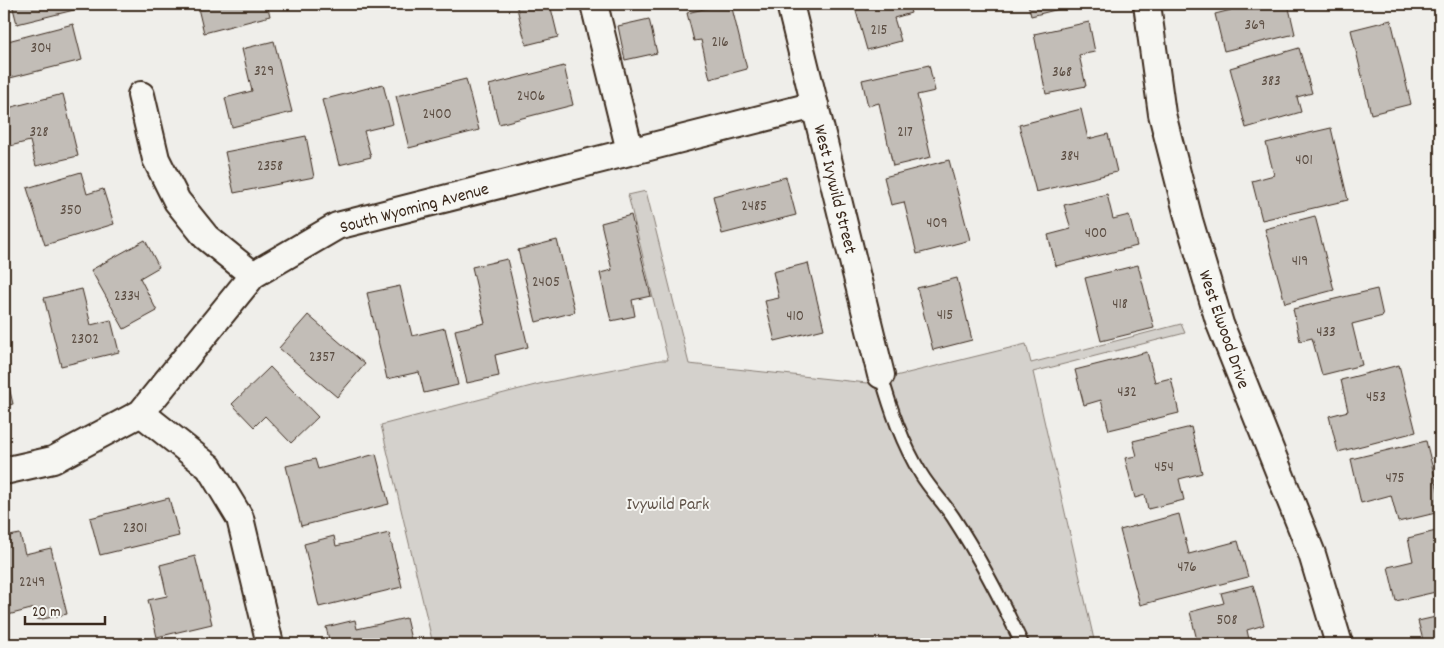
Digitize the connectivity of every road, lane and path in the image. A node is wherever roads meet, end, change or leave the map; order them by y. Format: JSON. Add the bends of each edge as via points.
{"nodes":[{"id":1,"x":594,"y":4,"type":"edge"},
{"id":2,"x":790,"y":4,"type":"edge"},
{"id":3,"x":1147,"y":4,"type":"edge"},
{"id":4,"x":141,"y":95,"type":"dead end"},
{"id":5,"x":815,"y":105,"type":"junction"},
{"id":6,"x":630,"y":151,"type":"junction"},
{"id":7,"x":253,"y":275,"type":"junction"},
{"id":8,"x":881,"y":375,"type":"joint"},
{"id":9,"x":141,"y":413,"type":"junction"},
{"id":10,"x":4,"y":471,"type":"edge"},
{"id":11,"x":270,"y":644,"type":"edge"},
{"id":12,"x":1022,"y":644,"type":"edge"},
{"id":13,"x":1339,"y":644,"type":"edge"}],
"edges":[{"from":1,"to":6,"type":"street"},
{"from":2,"to":5,"type":"street","name":"West Ivywild Street"},
{"from":3,"to":13,"type":"street","name":"West Elwood Drive","via":[[1162,114],[1220,324],[1312,554]]},
{"from":4,"to":7,"type":"street","via":[[156,159],[177,201],[206,237]]},
{"from":5,"to":6,"type":"street","name":"South Wyoming Avenue"},
{"from":5,"to":8,"type":"street","name":"West Ivywild Street"},
{"from":6,"to":7,"type":"street","name":"South Wyoming Avenue","via":[[337,226]]},
{"from":7,"to":9,"type":"street","name":"South Wyoming Avenue"},
{"from":8,"to":12,"type":"lane","via":[[903,442],[921,475],[976,554]]},
{"from":9,"to":10,"type":"street","name":"South Wyoming Avenue","via":[[53,460]]},
{"from":9,"to":11,"type":"street","via":[[209,467],[240,518]]}]}
